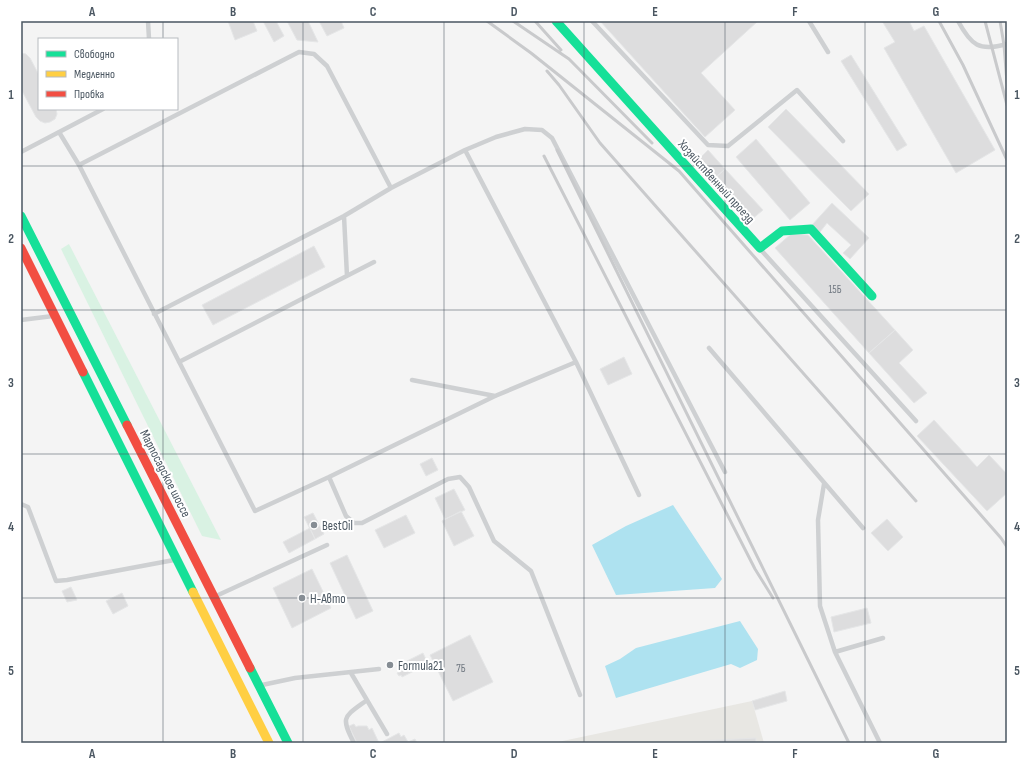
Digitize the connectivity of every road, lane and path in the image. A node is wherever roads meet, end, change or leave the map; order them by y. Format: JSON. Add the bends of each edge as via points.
{"nodes":[{"id":1,"x":148,"y":21,"type":"edge"},
{"id":2,"x":556,"y":21,"type":"edge"},
{"id":3,"x":592,"y":21,"type":"edge"},
{"id":4,"x":809,"y":21,"type":"edge"},
{"id":5,"x":958,"y":21,"type":"edge"},
{"id":6,"x":149,"y":38,"type":"edge"},
{"id":7,"x":1007,"y":44,"type":"edge"},
{"id":8,"x":828,"y":52,"type":"dead end"},
{"id":9,"x":101,"y":110,"type":"edge"},
{"id":10,"x":59,"y":132,"type":"junction"},
{"id":11,"x":843,"y":141,"type":"dead end"},
{"id":12,"x":465,"y":150,"type":"junction"},
{"id":13,"x":21,"y":152,"type":"edge"},
{"id":14,"x":80,"y":165,"type":"junction"},
{"id":15,"x":391,"y":188,"type":"junction"},
{"id":16,"x":21,"y":216,"type":"edge"},
{"id":17,"x":344,"y":216,"type":"junction"},
{"id":18,"x":21,"y":248,"type":"edge"},
{"id":19,"x":760,"y":248,"type":"junction"},
{"id":20,"x":374,"y":262,"type":"dead end"},
{"id":21,"x":347,"y":276,"type":"junction"},
{"id":22,"x":872,"y":296,"type":"dead end"},
{"id":23,"x":154,"y":314,"type":"junction"},
{"id":24,"x":56,"y":315,"type":"junction"},
{"id":25,"x":21,"y":320,"type":"edge"},
{"id":26,"x":709,"y":348,"type":"dead end"},
{"id":27,"x":179,"y":362,"type":"junction"},
{"id":28,"x":576,"y":362,"type":"junction"},
{"id":29,"x":412,"y":380,"type":"dead end"},
{"id":30,"x":496,"y":396,"type":"junction"},
{"id":31,"x":916,"y":420,"type":"dead end"},
{"id":32,"x":725,"y":472,"type":"dead end"},
{"id":33,"x":329,"y":477,"type":"junction"},
{"id":34,"x":824,"y":484,"type":"junction"},
{"id":35,"x":639,"y":495,"type":"dead end"},
{"id":36,"x":21,"y":504,"type":"edge"},
{"id":37,"x":863,"y":528,"type":"dead end"},
{"id":38,"x":327,"y":545,"type":"dead end"},
{"id":39,"x":178,"y":559,"type":"junction"},
{"id":40,"x":214,"y":597,"type":"junction"},
{"id":41,"x":883,"y":638,"type":"dead end"},
{"id":42,"x":835,"y":652,"type":"junction"},
{"id":43,"x":379,"y":669,"type":"dead end"},
{"id":44,"x":350,"y":672,"type":"junction"},
{"id":45,"x":260,"y":686,"type":"junction"},
{"id":46,"x":580,"y":695,"type":"dead end"},
{"id":47,"x":367,"y":700,"type":"junction"},
{"id":48,"x":261,"y":724,"type":"junction"},
{"id":49,"x":387,"y":734,"type":"dead end"},
{"id":50,"x":264,"y":743,"type":"edge"},
{"id":51,"x":270,"y":743,"type":"edge"},
{"id":52,"x":288,"y":743,"type":"edge"},
{"id":53,"x":354,"y":743,"type":"edge"},
{"id":54,"x":880,"y":743,"type":"edge"}],
"edges":[{"from":1,"to":6,"type":"lane"},
{"from":2,"to":19,"type":"main road","name":"Хозяйственный проезд"},
{"from":3,"to":11,"type":"lane","via":[[708,145],[728,146],[797,90]]},
{"from":4,"to":8,"type":"lane"},
{"from":5,"to":7,"type":"lane","via":[[967,37],[977,46],[992,48]]},
{"from":9,"to":10,"type":"lane"},
{"from":10,"to":13,"type":"lane"},
{"from":10,"to":14,"type":"lane"},
{"from":12,"to":15,"type":"lane"},
{"from":12,"to":28,"type":"lane"},
{"from":12,"to":32,"type":"lane","via":[[524,129],[542,130],[552,138]]},
{"from":14,"to":15,"type":"lane","via":[[299,52],[314,54],[327,66]]},
{"from":14,"to":23,"type":"lane"},
{"from":15,"to":17,"type":"lane"},
{"from":16,"to":40,"type":"main road","name":"Марпосадское шоссе"},
{"from":17,"to":21,"type":"lane"},
{"from":17,"to":23,"type":"lane"},
{"from":18,"to":24,"type":"main road"},
{"from":19,"to":22,"type":"main road","via":[[782,231],[811,229]]},
{"from":19,"to":31,"type":"lane"},
{"from":20,"to":21,"type":"lane"},
{"from":21,"to":27,"type":"lane"},
{"from":23,"to":27,"type":"lane"},
{"from":24,"to":25,"type":"lane"},
{"from":24,"to":39,"type":"main road"},
{"from":26,"to":34,"type":"lane"},
{"from":27,"to":33,"type":"lane","via":[[254,511]]},
{"from":28,"to":30,"type":"lane"},
{"from":28,"to":35,"type":"lane"},
{"from":29,"to":30,"type":"lane"},
{"from":30,"to":33,"type":"lane"},
{"from":33,"to":46,"type":"lane","via":[[346,516],[354,523],[362,523],[448,479],[460,478],[469,487],[494,541],[531,570]]},
{"from":34,"to":37,"type":"lane"},
{"from":34,"to":42,"type":"lane","via":[[818,520],[820,606]]},
{"from":36,"to":39,"type":"lane","via":[[28,506],[56,581]]},
{"from":38,"to":40,"type":"lane"},
{"from":39,"to":48,"type":"main road"},
{"from":40,"to":45,"type":"main road","name":"Марпосадское шоссе"},
{"from":41,"to":42,"type":"lane"},
{"from":42,"to":54,"type":"lane"},
{"from":43,"to":44,"type":"lane"},
{"from":44,"to":45,"type":"lane","via":[[295,678]]},
{"from":44,"to":47,"type":"lane"},
{"from":45,"to":52,"type":"main road","name":"Марпосадское шоссе"},
{"from":47,"to":49,"type":"lane"},
{"from":47,"to":53,"type":"lane","via":[[347,714],[346,728]]},
{"from":48,"to":50,"type":"main road"},
{"from":48,"to":51,"type":"main road"}]}
